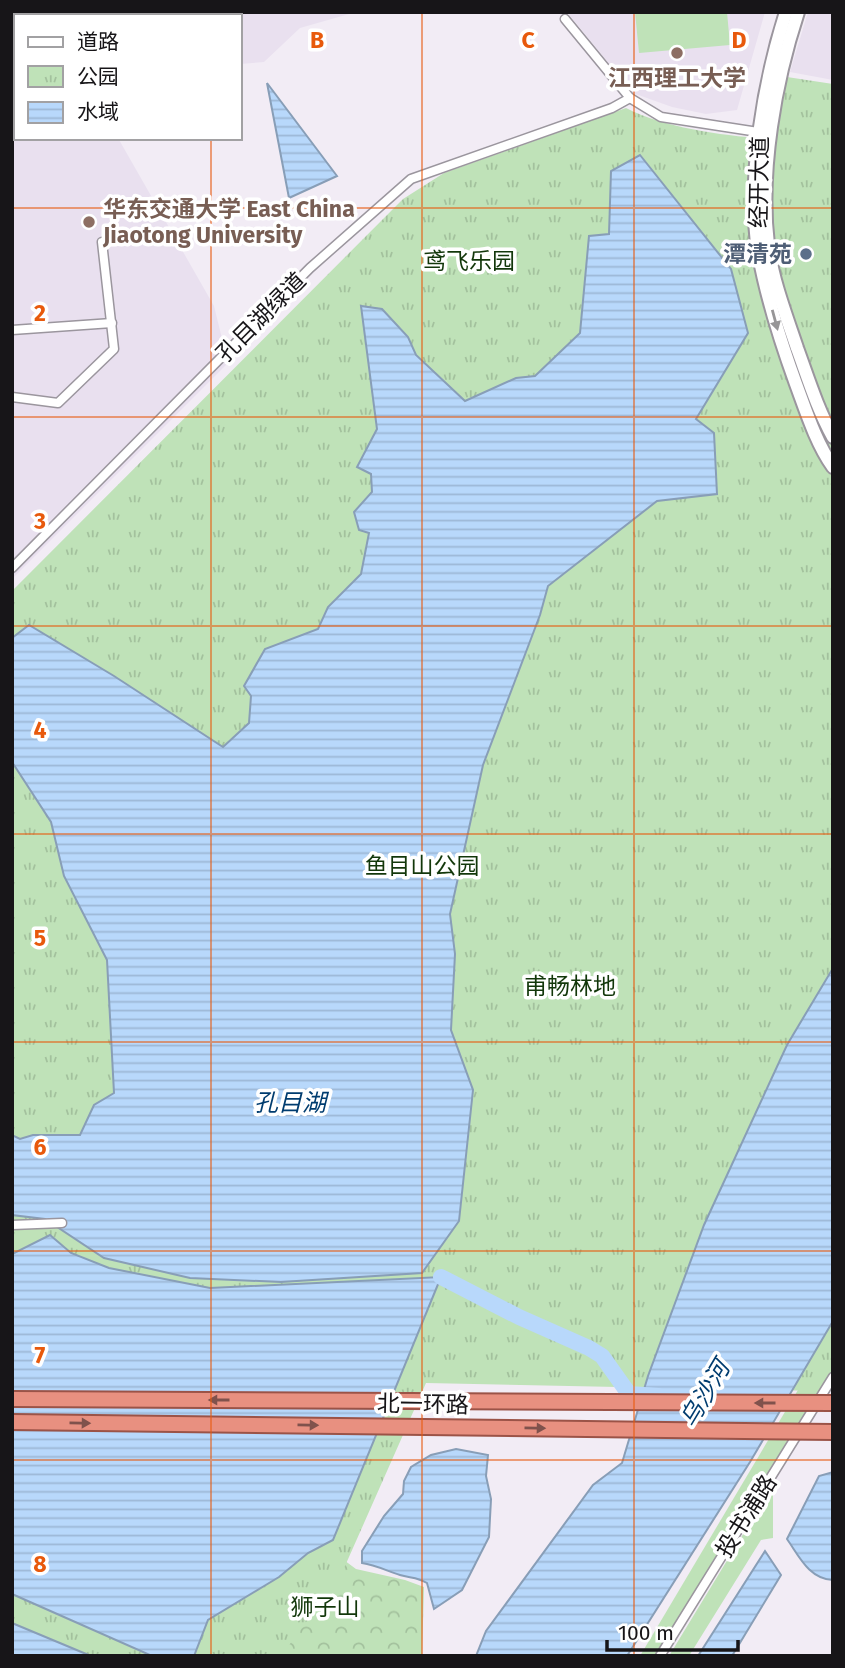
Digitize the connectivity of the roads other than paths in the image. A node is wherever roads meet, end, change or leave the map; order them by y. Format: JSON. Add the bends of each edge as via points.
{"nodes":[{"id":1,"x":786,"y":12,"type":"edge"},
{"id":2,"x":798,"y":12,"type":"edge"},
{"id":3,"x":565,"y":19,"type":"dead end"},
{"id":4,"x":630,"y":98,"type":"junction"},
{"id":5,"x":758,"y":132,"type":"junction"},
{"id":6,"x":102,"y":242,"type":"dead end"},
{"id":7,"x":112,"y":323,"type":"junction"},
{"id":8,"x":12,"y":330,"type":"edge"},
{"id":9,"x":12,"y":397,"type":"edge"},
{"id":10,"x":833,"y":437,"type":"edge"},
{"id":11,"x":833,"y":467,"type":"edge"},
{"id":12,"x":12,"y":568,"type":"edge"},
{"id":13,"x":62,"y":1223,"type":"dead end"},
{"id":14,"x":12,"y":1225,"type":"edge"},
{"id":15,"x":833,"y":1377,"type":"edge"},
{"id":16,"x":12,"y":1399,"type":"edge"},
{"id":17,"x":833,"y":1403,"type":"edge"},
{"id":18,"x":12,"y":1422,"type":"edge"},
{"id":19,"x":665,"y":1429,"type":"junction"},
{"id":20,"x":833,"y":1432,"type":"edge"},
{"id":21,"x":833,"y":1439,"type":"edge"},
{"id":22,"x":660,"y":1656,"type":"edge"}],
"edges":[{"from":1,"to":5,"type":"main road","name":"经开大道"},
{"from":2,"to":10,"type":"main road","name":"经开大道","via":[[769,134],[768,247],[819,411]]},
{"from":3,"to":4,"type":"street"},
{"from":4,"to":5,"type":"street","via":[[661,117]]},
{"from":4,"to":12,"type":"street","name":"孔目湖绿道","via":[[411,179],[310,268]]},
{"from":5,"to":11,"type":"main road","name":"经开大道","one_way":true,"via":[[755,211],[766,284],[780,341]]},
{"from":6,"to":7,"type":"street"},
{"from":7,"to":8,"type":"street"},
{"from":7,"to":9,"type":"street","via":[[114,349],[58,403]]},
{"from":13,"to":14,"type":"street"},
{"from":15,"to":22,"type":"street","name":"投书浦路"},
{"from":17,"to":16,"type":"highway","name":"北一环路","one_way":true,"bridge":true},
{"from":18,"to":19,"type":"highway","name":"北一环路","one_way":true,"bridge":true},
{"from":19,"to":20,"type":"highway","name":"北一环路","bridge":true},
{"from":19,"to":21,"type":"highway","bridge":true,"via":[[715,1438]]}]}
